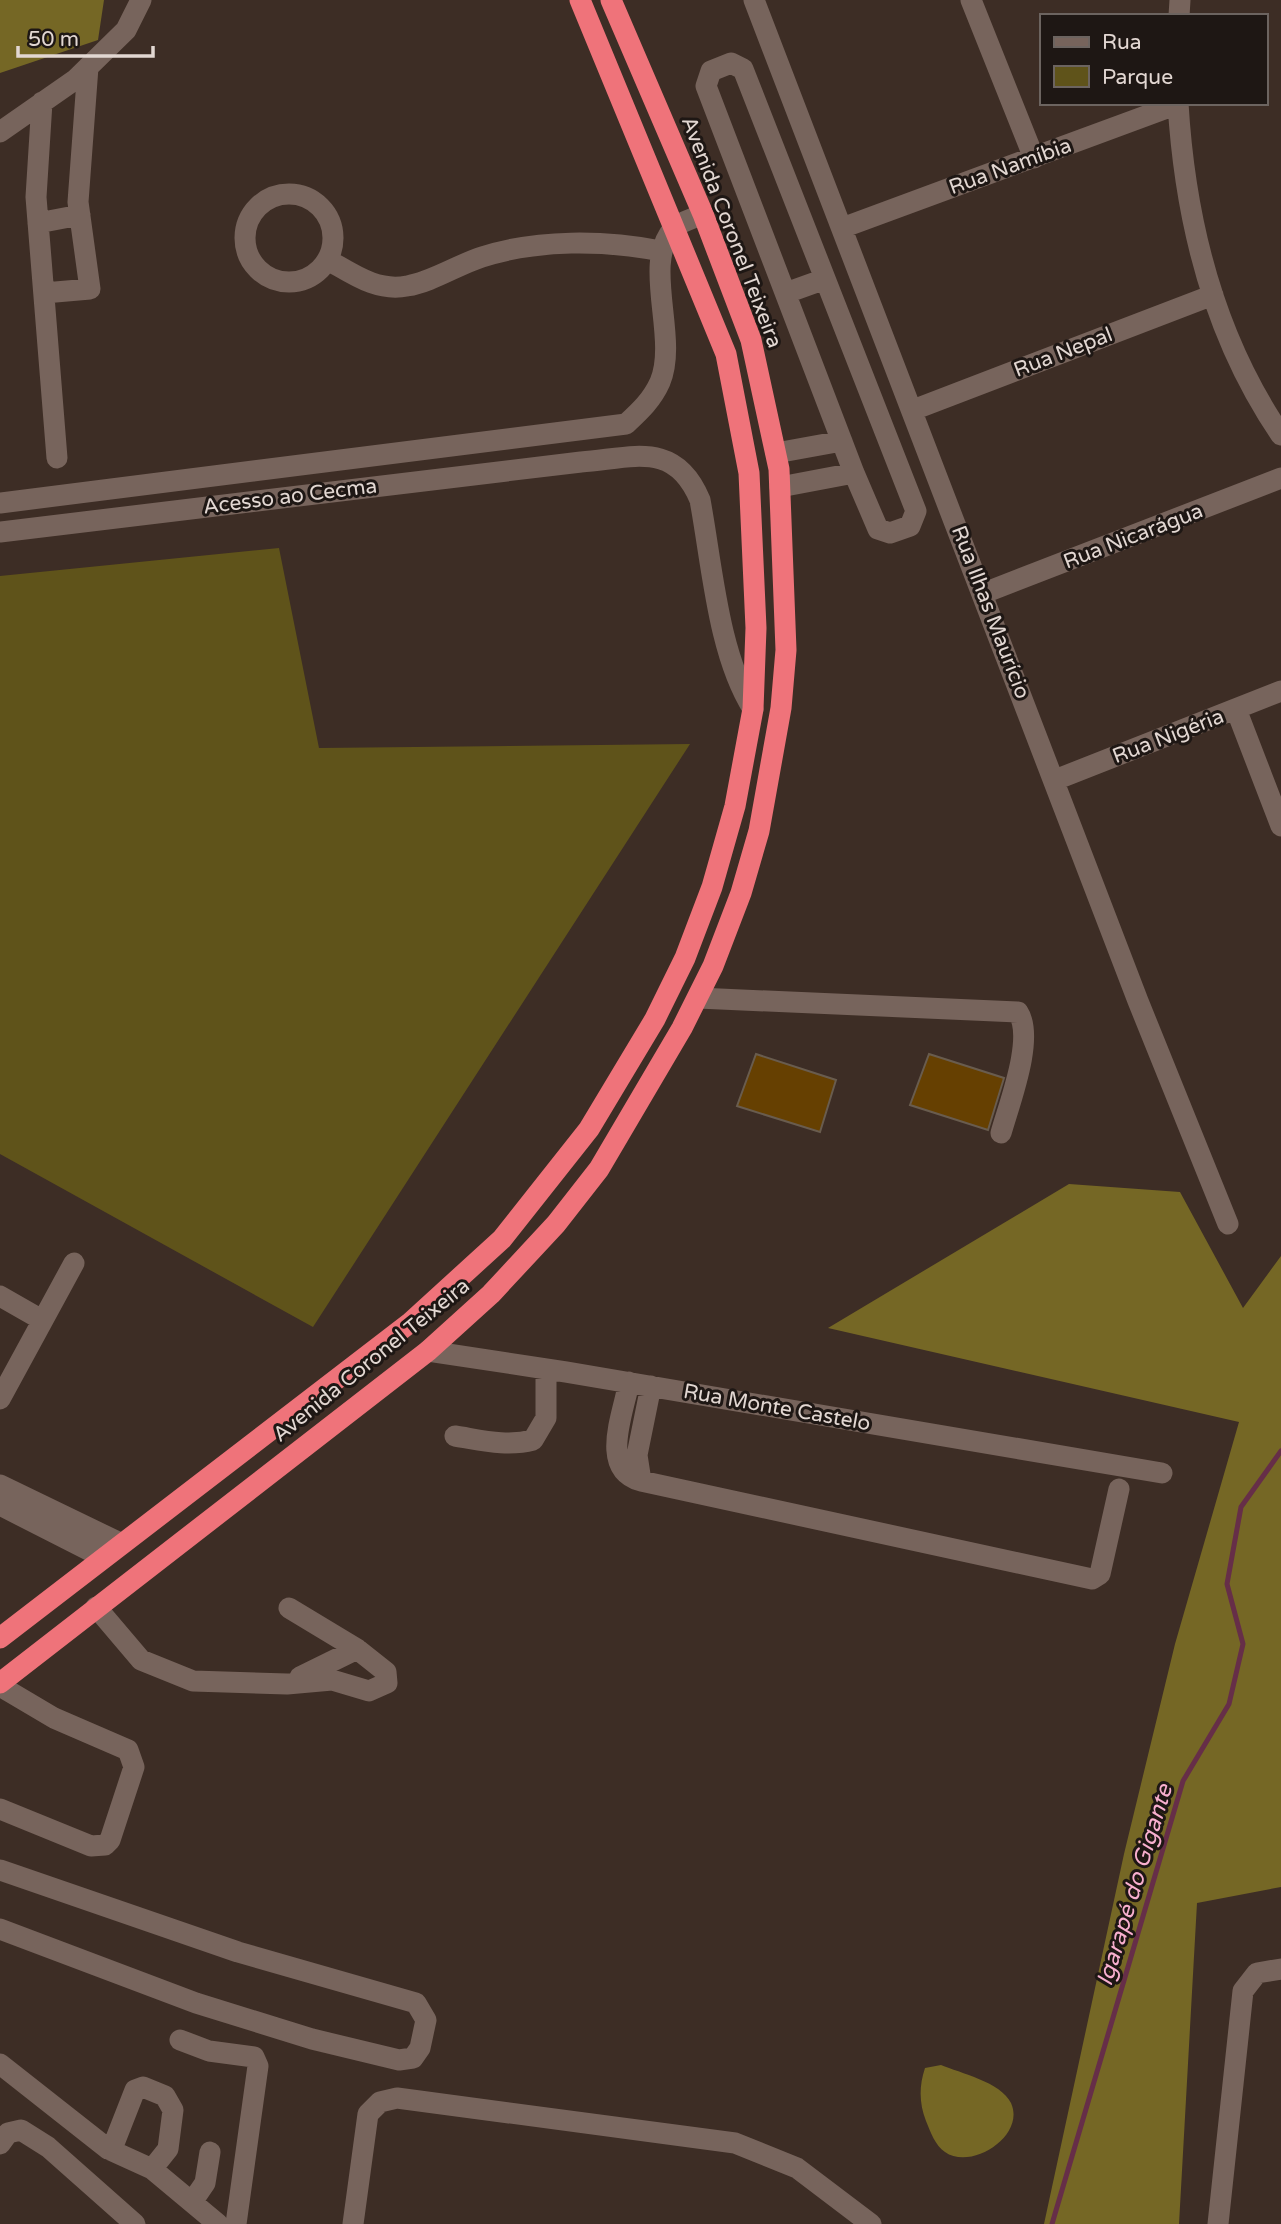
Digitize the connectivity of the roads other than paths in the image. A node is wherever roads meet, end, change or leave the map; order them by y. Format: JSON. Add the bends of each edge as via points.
{"nodes":[{"id":1,"x":141,"y":0,"type":"edge"},
{"id":2,"x":580,"y":0,"type":"edge"},
{"id":3,"x":611,"y":0,"type":"edge"},
{"id":4,"x":754,"y":0,"type":"edge"},
{"id":5,"x":971,"y":0,"type":"edge"},
{"id":6,"x":88,"y":67,"type":"junction"},
{"id":7,"x":42,"y":102,"type":"junction"},
{"id":8,"x":1175,"y":105,"type":"edge"},
{"id":9,"x":1178,"y":105,"type":"edge"},
{"id":10,"x":0,"y":132,"type":"edge"},
{"id":11,"x":1034,"y":158,"type":"junction"},
{"id":12,"x":703,"y":214,"type":"junction"},
{"id":13,"x":80,"y":215,"type":"junction"},
{"id":14,"x":38,"y":223,"type":"junction"},
{"id":15,"x":674,"y":227,"type":"junction"},
{"id":16,"x":842,"y":228,"type":"junction"},
{"id":17,"x":661,"y":251,"type":"junction"},
{"id":18,"x":328,"y":260,"type":"junction"},
{"id":19,"x":825,"y":279,"type":"junction"},
{"id":20,"x":44,"y":293,"type":"junction"},
{"id":21,"x":786,"y":293,"type":"junction"},
{"id":22,"x":1213,"y":295,"type":"junction"},
{"id":23,"x":913,"y":410,"type":"junction"},
{"id":24,"x":576,"y":431,"type":"junction"},
{"id":25,"x":1281,"y":435,"type":"edge"},
{"id":26,"x":842,"y":442,"type":"junction"},
{"id":27,"x":776,"y":453,"type":"junction"},
{"id":28,"x":57,"y":458,"type":"dead end"},
{"id":29,"x":581,"y":462,"type":"junction"},
{"id":30,"x":855,"y":473,"type":"junction"},
{"id":31,"x":1281,"y":478,"type":"edge"},
{"id":32,"x":780,"y":487,"type":"junction"},
{"id":33,"x":0,"y":503,"type":"edge"},
{"id":34,"x":0,"y":532,"type":"edge"},
{"id":35,"x":984,"y":593,"type":"junction"},
{"id":36,"x":1281,"y":691,"type":"edge"},
{"id":37,"x":752,"y":709,"type":"junction"},
{"id":38,"x":1236,"y":709,"type":"junction"},
{"id":39,"x":1055,"y":780,"type":"junction"},
{"id":40,"x":1281,"y":825,"type":"edge"},
{"id":41,"x":698,"y":998,"type":"junction"},
{"id":42,"x":1001,"y":1133,"type":"dead end"},
{"id":43,"x":1228,"y":1224,"type":"dead end"},
{"id":44,"x":74,"y":1263,"type":"dead end"},
{"id":45,"x":0,"y":1296,"type":"edge"},
{"id":46,"x":42,"y":1320,"type":"junction"},
{"id":47,"x":428,"y":1351,"type":"junction"},
{"id":48,"x":546,"y":1369,"type":"junction"},
{"id":49,"x":629,"y":1382,"type":"junction"},
{"id":50,"x":651,"y":1386,"type":"junction"},
{"id":51,"x":0,"y":1399,"type":"edge"},
{"id":52,"x":455,"y":1436,"type":"dead end"},
{"id":53,"x":1163,"y":1473,"type":"dead end"},
{"id":54,"x":641,"y":1481,"type":"junction"},
{"id":55,"x":0,"y":1485,"type":"edge"},
{"id":56,"x":1119,"y":1489,"type":"dead end"},
{"id":57,"x":0,"y":1505,"type":"edge"},
{"id":58,"x":120,"y":1543,"type":"junction"},
{"id":59,"x":102,"y":1557,"type":"junction"},
{"id":60,"x":96,"y":1607,"type":"junction"},
{"id":61,"x":289,"y":1608,"type":"dead end"},
{"id":62,"x":0,"y":1638,"type":"edge"},
{"id":63,"x":357,"y":1648,"type":"junction"},
{"id":64,"x":0,"y":1684,"type":"edge"},
{"id":65,"x":287,"y":1684,"type":"junction"},
{"id":66,"x":0,"y":1809,"type":"edge"},
{"id":67,"x":0,"y":1870,"type":"edge"},
{"id":68,"x":0,"y":1929,"type":"edge"},
{"id":69,"x":1281,"y":1969,"type":"edge"},
{"id":70,"x":180,"y":2040,"type":"dead end"},
{"id":71,"x":0,"y":2064,"type":"edge"},
{"id":72,"x":0,"y":2144,"type":"edge"},
{"id":73,"x":108,"y":2149,"type":"junction"},
{"id":74,"x":210,"y":2152,"type":"dead end"},
{"id":75,"x":152,"y":2169,"type":"junction"},
{"id":76,"x":192,"y":2202,"type":"junction"},
{"id":77,"x":135,"y":2224,"type":"edge"},
{"id":78,"x":218,"y":2224,"type":"edge"},
{"id":79,"x":236,"y":2224,"type":"edge"},
{"id":80,"x":353,"y":2224,"type":"edge"},
{"id":81,"x":871,"y":2224,"type":"edge"},
{"id":82,"x":1217,"y":2224,"type":"edge"}],
"edges":[{"from":1,"to":6,"type":"street","via":[[125,30]]},
{"from":2,"to":15,"type":"highway","name":"Avenida Coronel Teixeira"},
{"from":3,"to":12,"type":"highway","name":"Avenida Coronel Teixeira"},
{"from":4,"to":16,"type":"street","name":"Rua Ilhas Maurício"},
{"from":5,"to":11,"type":"street"},
{"from":6,"to":7,"type":"street"},
{"from":6,"to":13,"type":"street"},
{"from":7,"to":10,"type":"street"},
{"from":7,"to":14,"type":"street"},
{"from":8,"to":11,"type":"street","name":"Rua Namíbia"},
{"from":9,"to":22,"type":"street","via":[[1196,242]]},
{"from":11,"to":16,"type":"street","name":"Rua Namíbia"},
{"from":12,"to":15,"type":"street"},
{"from":12,"to":27,"type":"highway","name":"Avenida Coronel Teixeira","via":[[751,340]]},
{"from":13,"to":14,"type":"street"},
{"from":13,"to":20,"type":"street","via":[[90,289]]},
{"from":14,"to":20,"type":"street"},
{"from":15,"to":17,"type":"street","name":"Acesso ao Cecma"},
{"from":15,"to":37,"type":"highway","name":"Avenida Coronel Teixeira","via":[[726,354],[750,473],[757,628]]},
{"from":16,"to":23,"type":"street","name":"Rua Ilhas Maurício"},
{"from":17,"to":18,"type":"street","via":[[616,243],[545,245],[483,256],[406,287],[372,285]]},
{"from":17,"to":24,"type":"street","name":"Acesso ao Cecma","via":[[667,330],[661,380],[648,403],[626,424]]},
{"from":18,"to":18,"type":"street","via":[[333,230],[323,210],[304,196],[274,196],[251,215],[245,242],[252,262],[267,277],[301,281],[320,271]]},
{"from":19,"to":21,"type":"street"},
{"from":19,"to":21,"type":"street","via":[[743,69],[731,63],[710,71],[706,86]]},
{"from":19,"to":30,"type":"street","via":[[916,511],[910,526],[890,533],[877,529]]},
{"from":20,"to":28,"type":"street"},
{"from":21,"to":26,"type":"street"},
{"from":22,"to":23,"type":"street","name":"Rua Nepal"},
{"from":22,"to":25,"type":"street","via":[[1247,377]]},
{"from":23,"to":35,"type":"street","name":"Rua Ilhas Maurício"},
{"from":24,"to":29,"type":"street"},
{"from":24,"to":33,"type":"street","name":"Acesso ao Cecma"},
{"from":26,"to":27,"type":"street"},
{"from":26,"to":30,"type":"street"},
{"from":27,"to":32,"type":"highway","name":"Avenida Coronel Teixeira"},
{"from":29,"to":34,"type":"street","name":"Acesso ao Cecma"},
{"from":29,"to":37,"type":"street","name":"Acesso ao Cecma","via":[[659,456],[692,482],[700,499],[728,652],[737,684]]},
{"from":30,"to":32,"type":"street"},
{"from":31,"to":35,"type":"street","name":"Rua Nicarágua"},
{"from":32,"to":41,"type":"highway","name":"Avenida Coronel Teixeira","via":[[786,650],[772,768],[741,892]]},
{"from":35,"to":39,"type":"street","name":"Rua Ilhas Maurício"},
{"from":36,"to":38,"type":"street","name":"Rua Nigéria"},
{"from":37,"to":58,"type":"highway","name":"Avenida Coronel Teixeira","via":[[726,839],[685,958],[655,1019],[575,1150],[502,1239],[411,1322]]},
{"from":38,"to":39,"type":"street","name":"Rua Nigéria"},
{"from":38,"to":40,"type":"street"},
{"from":39,"to":43,"type":"street","name":"Rua Ilhas Maurício"},
{"from":41,"to":42,"type":"street","via":[[1018,1012],[1023,1020],[1022,1055]]},
{"from":41,"to":47,"type":"highway","name":"Avenida Coronel Teixeira","via":[[599,1169],[522,1262]]},
{"from":44,"to":46,"type":"street"},
{"from":45,"to":46,"type":"street"},
{"from":46,"to":51,"type":"street"},
{"from":47,"to":48,"type":"street","name":"Rua Monte Castelo"},
{"from":47,"to":60,"type":"highway","name":"Avenida Coronel Teixeira"},
{"from":48,"to":49,"type":"street","name":"Rua Monte Castelo"},
{"from":48,"to":52,"type":"street","via":[[546,1418],[533,1440],[496,1443]]},
{"from":49,"to":50,"type":"street","name":"Rua Monte Castelo"},
{"from":49,"to":54,"type":"street","via":[[617,1463],[622,1472]]},
{"from":50,"to":53,"type":"street","name":"Rua Monte Castelo"},
{"from":50,"to":54,"type":"street","via":[[637,1455]]},
{"from":54,"to":56,"type":"street","via":[[1092,1579],[1100,1574]]},
{"from":55,"to":58,"type":"street"},
{"from":57,"to":59,"type":"street"},
{"from":58,"to":59,"type":"highway","name":"Avenida Coronel Teixeira"},
{"from":59,"to":62,"type":"highway","name":"Avenida Coronel Teixeira"},
{"from":60,"to":64,"type":"highway","name":"Avenida Coronel Teixeira"},
{"from":60,"to":65,"type":"street","via":[[141,1660],[151,1665],[193,1681]]},
{"from":61,"to":63,"type":"street"},
{"from":63,"to":65,"type":"street"},
{"from":63,"to":65,"type":"street","via":[[386,1672],[387,1683],[369,1691],[332,1680]]},
{"from":64,"to":66,"type":"street","via":[[54,1718],[128,1750],[134,1767],[105,1845],[91,1846]]},
{"from":67,"to":68,"type":"street","via":[[238,1952],[416,2003],[426,2020],[420,2048],[413,2058],[400,2060],[312,2039],[196,2003]]},
{"from":69,"to":82,"type":"street","via":[[1257,1973],[1243,1991]]},
{"from":70,"to":79,"type":"street","via":[[209,2051],[254,2057],[258,2066]]},
{"from":71,"to":73,"type":"street"},
{"from":72,"to":77,"type":"street","via":[[8,2133],[21,2130],[48,2147]]},
{"from":73,"to":75,"type":"street"},
{"from":73,"to":75,"type":"street","via":[[135,2090],[143,2087],[165,2096],[173,2110],[168,2149]]},
{"from":74,"to":76,"type":"street","via":[[205,2183]]},
{"from":75,"to":76,"type":"street"},
{"from":76,"to":78,"type":"street"},
{"from":80,"to":81,"type":"street","via":[[368,2114],[380,2102],[397,2098],[735,2143],[796,2168]]}]}
